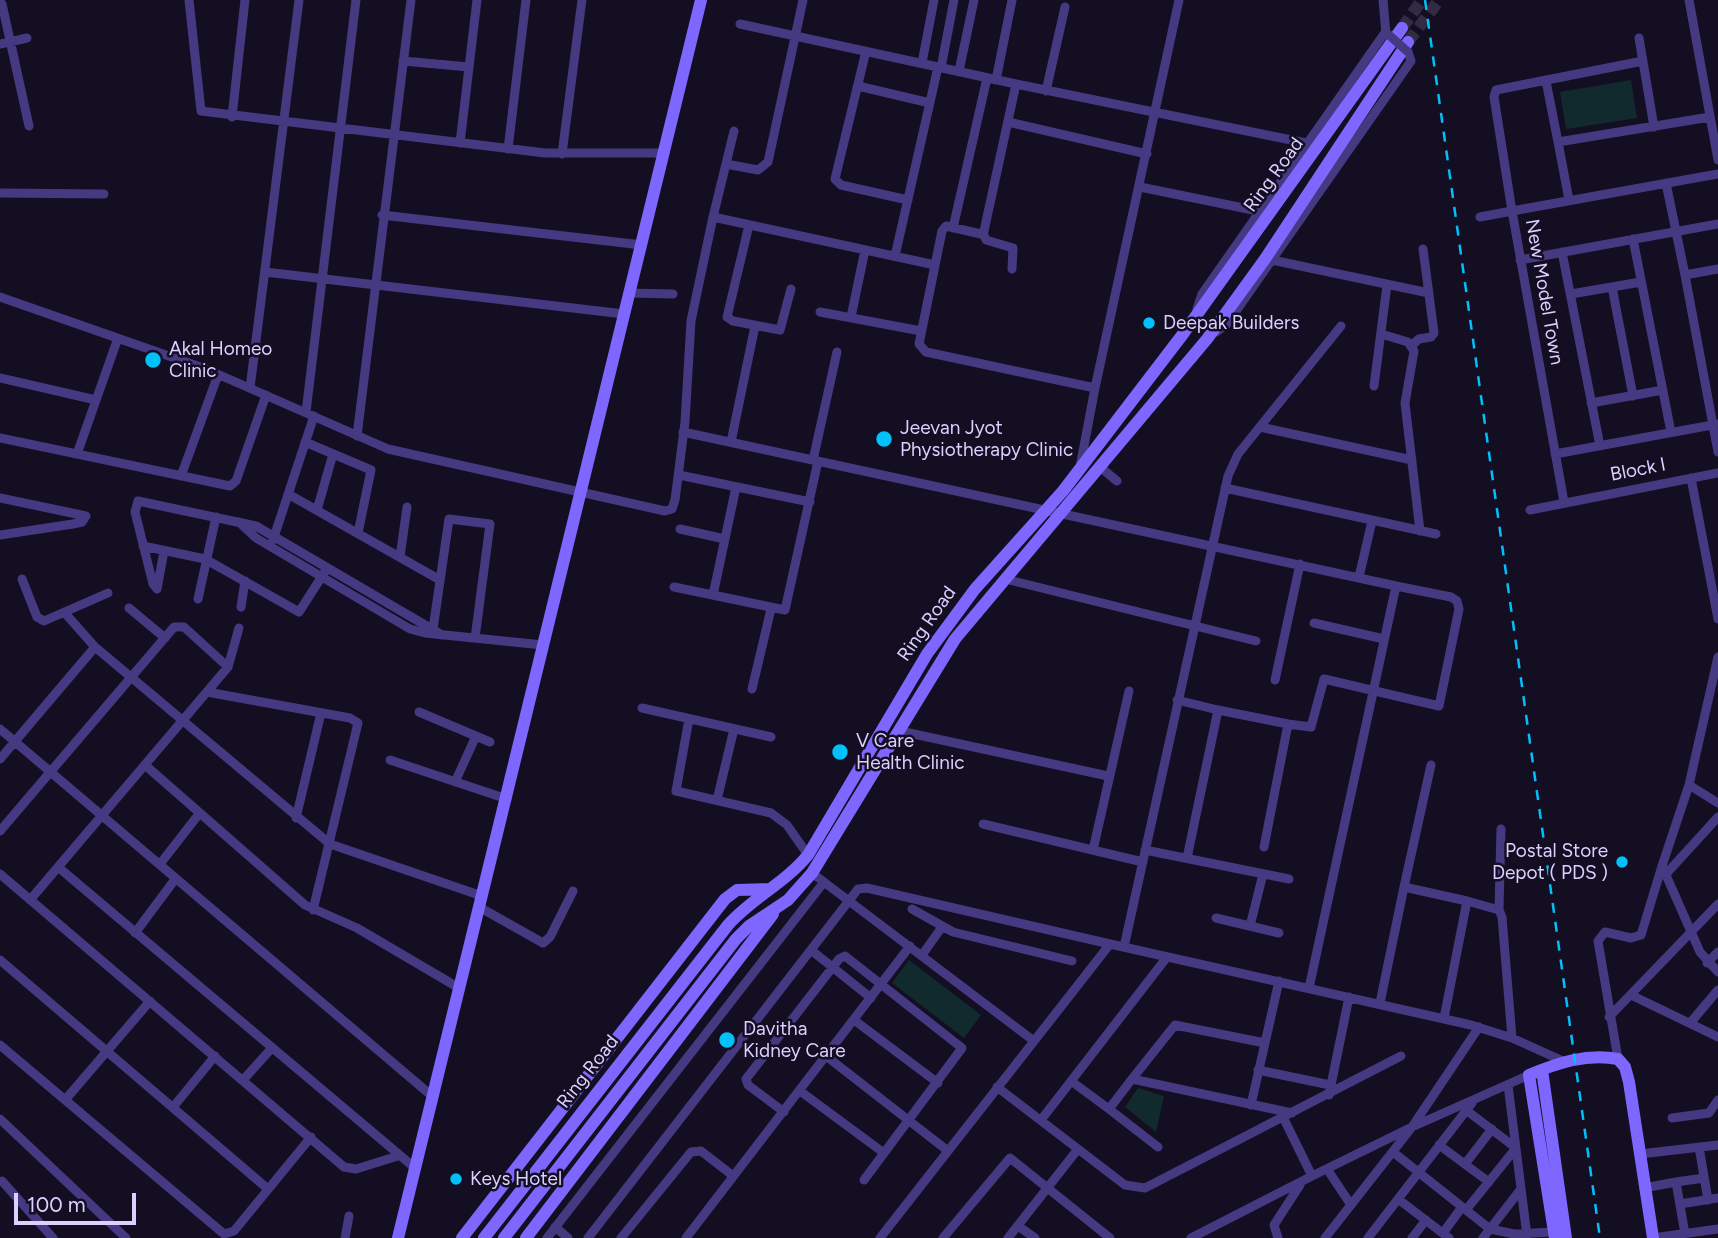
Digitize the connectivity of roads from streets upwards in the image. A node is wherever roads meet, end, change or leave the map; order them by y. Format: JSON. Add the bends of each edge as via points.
{"nodes":[{"id":1,"x":189,"y":0,"type":"edge"},
{"id":2,"x":245,"y":0,"type":"edge"},
{"id":3,"x":299,"y":0,"type":"edge"},
{"id":4,"x":356,"y":0,"type":"edge"},
{"id":5,"x":411,"y":0,"type":"edge"},
{"id":6,"x":477,"y":0,"type":"edge"},
{"id":7,"x":526,"y":0,"type":"edge"},
{"id":8,"x":582,"y":0,"type":"edge"},
{"id":9,"x":701,"y":0,"type":"edge"},
{"id":10,"x":803,"y":0,"type":"edge"},
{"id":11,"x":934,"y":0,"type":"edge"},
{"id":12,"x":954,"y":0,"type":"edge"},
{"id":13,"x":974,"y":0,"type":"edge"},
{"id":14,"x":1012,"y":0,"type":"edge"},
{"id":15,"x":1179,"y":0,"type":"edge"},
{"id":16,"x":1382,"y":0,"type":"edge"},
{"id":17,"x":1689,"y":0,"type":"edge"},
{"id":18,"x":2,"y":4,"type":"dead end"},
{"id":19,"x":1065,"y":7,"type":"dead end"},
{"id":20,"x":740,"y":24,"type":"dead end"},
{"id":21,"x":1402,"y":27,"type":"tunnel mouth"},
{"id":22,"x":1387,"y":34,"type":"junction"},
{"id":23,"x":796,"y":36,"type":"junction"},
{"id":24,"x":27,"y":38,"type":"dead end"},
{"id":25,"x":1639,"y":38,"type":"dead end"},
{"id":26,"x":11,"y":42,"type":"junction"},
{"id":27,"x":0,"y":44,"type":"edge"},
{"id":28,"x":1408,"y":47,"type":"junction"},
{"id":29,"x":866,"y":51,"type":"junction"},
{"id":30,"x":403,"y":61,"type":"junction"},
{"id":31,"x":1643,"y":61,"type":"junction"},
{"id":32,"x":922,"y":63,"type":"junction"},
{"id":33,"x":469,"y":67,"type":"junction"},
{"id":34,"x":939,"y":67,"type":"junction"},
{"id":35,"x":959,"y":71,"type":"junction"},
{"id":36,"x":992,"y":79,"type":"junction"},
{"id":37,"x":1546,"y":81,"type":"junction"},
{"id":38,"x":1016,"y":84,"type":"junction"},
{"id":39,"x":858,"y":86,"type":"junction"},
{"id":40,"x":1046,"y":91,"type":"junction"},
{"id":41,"x":930,"y":103,"type":"junction"},
{"id":42,"x":1156,"y":112,"type":"junction"},
{"id":43,"x":232,"y":117,"type":"junction"},
{"id":44,"x":1710,"y":117,"type":"junction"},
{"id":45,"x":283,"y":122,"type":"junction"},
{"id":46,"x":1008,"y":122,"type":"junction"},
{"id":47,"x":29,"y":126,"type":"dead end"},
{"id":48,"x":1654,"y":127,"type":"junction"},
{"id":49,"x":339,"y":129,"type":"junction"},
{"id":50,"x":734,"y":131,"type":"dead end"},
{"id":51,"x":393,"y":135,"type":"junction"},
{"id":52,"x":1558,"y":142,"type":"junction"},
{"id":53,"x":460,"y":143,"type":"junction"},
{"id":54,"x":1306,"y":144,"type":"junction"},
{"id":55,"x":508,"y":149,"type":"junction"},
{"id":56,"x":664,"y":153,"type":"junction"},
{"id":57,"x":562,"y":154,"type":"junction"},
{"id":58,"x":1147,"y":154,"type":"junction"},
{"id":59,"x":1718,"y":160,"type":"edge"},
{"id":60,"x":726,"y":164,"type":"junction"},
{"id":61,"x":1718,"y":174,"type":"edge"},
{"id":62,"x":1666,"y":183,"type":"junction"},
{"id":63,"x":1140,"y":187,"type":"junction"},
{"id":64,"x":0,"y":193,"type":"edge"},
{"id":65,"x":104,"y":194,"type":"dead end"},
{"id":66,"x":908,"y":200,"type":"junction"},
{"id":67,"x":1569,"y":200,"type":"junction"},
{"id":68,"x":1258,"y":211,"type":"junction"},
{"id":69,"x":1512,"y":211,"type":"junction"},
{"id":70,"x":382,"y":215,"type":"junction"},
{"id":71,"x":1480,"y":217,"type":"dead end"},
{"id":72,"x":713,"y":218,"type":"junction"},
{"id":73,"x":1718,"y":224,"type":"edge"},
{"id":74,"x":749,"y":225,"type":"junction"},
{"id":75,"x":953,"y":228,"type":"junction"},
{"id":76,"x":1677,"y":232,"type":"junction"},
{"id":77,"x":983,"y":233,"type":"junction"},
{"id":78,"x":1633,"y":239,"type":"junction"},
{"id":79,"x":642,"y":245,"type":"junction"},
{"id":80,"x":1423,"y":249,"type":"dead end"},
{"id":81,"x":865,"y":250,"type":"junction"},
{"id":82,"x":1562,"y":252,"type":"junction"},
{"id":83,"x":895,"y":256,"type":"junction"},
{"id":84,"x":1272,"y":260,"type":"junction"},
{"id":85,"x":1520,"y":260,"type":"junction"},
{"id":86,"x":935,"y":265,"type":"junction"},
{"id":87,"x":1012,"y":269,"type":"dead end"},
{"id":88,"x":1718,"y":269,"type":"edge"},
{"id":89,"x":265,"y":272,"type":"junction"},
{"id":90,"x":1685,"y":275,"type":"junction"},
{"id":91,"x":321,"y":278,"type":"junction"},
{"id":92,"x":1641,"y":282,"type":"junction"},
{"id":93,"x":373,"y":284,"type":"junction"},
{"id":94,"x":1387,"y":285,"type":"junction"},
{"id":95,"x":1612,"y":287,"type":"junction"},
{"id":96,"x":791,"y":289,"type":"dead end"},
{"id":97,"x":629,"y":293,"type":"junction"},
{"id":98,"x":1429,"y":293,"type":"junction"},
{"id":99,"x":1571,"y":293,"type":"junction"},
{"id":100,"x":673,"y":295,"type":"dead end"},
{"id":101,"x":0,"y":297,"type":"edge"},
{"id":102,"x":820,"y":312,"type":"dead end"},
{"id":103,"x":624,"y":314,"type":"junction"},
{"id":104,"x":851,"y":317,"type":"junction"},
{"id":105,"x":1191,"y":323,"type":"junction"},
{"id":106,"x":755,"y":326,"type":"junction"},
{"id":107,"x":1341,"y":326,"type":"dead end"},
{"id":108,"x":921,"y":331,"type":"junction"},
{"id":109,"x":1381,"y":334,"type":"junction"},
{"id":110,"x":118,"y":338,"type":"junction"},
{"id":111,"x":1207,"y":339,"type":"junction"},
{"id":112,"x":1412,"y":345,"type":"junction"},
{"id":113,"x":837,"y":352,"type":"dead end"},
{"id":114,"x":218,"y":374,"type":"junction"},
{"id":115,"x":0,"y":378,"type":"edge"},
{"id":116,"x":1374,"y":386,"type":"dead end"},
{"id":117,"x":250,"y":388,"type":"junction"},
{"id":118,"x":1094,"y":388,"type":"junction"},
{"id":119,"x":1663,"y":390,"type":"junction"},
{"id":120,"x":266,"y":395,"type":"junction"},
{"id":121,"x":1633,"y":396,"type":"junction"},
{"id":122,"x":96,"y":400,"type":"junction"},
{"id":123,"x":1591,"y":403,"type":"junction"},
{"id":124,"x":310,"y":414,"type":"junction"},
{"id":125,"x":1716,"y":424,"type":"edge"},
{"id":126,"x":1260,"y":427,"type":"junction"},
{"id":127,"x":683,"y":432,"type":"junction"},
{"id":128,"x":1671,"y":432,"type":"junction"},
{"id":129,"x":357,"y":436,"type":"junction"},
{"id":130,"x":0,"y":438,"type":"edge"},
{"id":131,"x":305,"y":442,"type":"junction"},
{"id":132,"x":731,"y":442,"type":"junction"},
{"id":133,"x":1600,"y":446,"type":"junction"},
{"id":134,"x":1718,"y":452,"type":"edge"},
{"id":135,"x":77,"y":454,"type":"junction"},
{"id":136,"x":333,"y":454,"type":"junction"},
{"id":137,"x":1555,"y":454,"type":"junction"},
{"id":138,"x":1412,"y":460,"type":"junction"},
{"id":139,"x":816,"y":461,"type":"junction"},
{"id":140,"x":1100,"y":467,"type":"junction"},
{"id":141,"x":1080,"y":468,"type":"junction"},
{"id":142,"x":1718,"y":473,"type":"edge"},
{"id":143,"x":679,"y":475,"type":"junction"},
{"id":144,"x":181,"y":476,"type":"junction"},
{"id":145,"x":1691,"y":478,"type":"junction"},
{"id":146,"x":1117,"y":481,"type":"dead end"},
{"id":147,"x":736,"y":487,"type":"junction"},
{"id":148,"x":1225,"y":488,"type":"junction"},
{"id":149,"x":578,"y":493,"type":"junction"},
{"id":150,"x":288,"y":494,"type":"junction"},
{"id":151,"x":0,"y":498,"type":"edge"},
{"id":152,"x":810,"y":502,"type":"junction"},
{"id":153,"x":1564,"y":502,"type":"junction"},
{"id":154,"x":407,"y":507,"type":"dead end"},
{"id":155,"x":317,"y":510,"type":"junction"},
{"id":156,"x":1048,"y":510,"type":"junction"},
{"id":157,"x":1530,"y":510,"type":"dead end"},
{"id":158,"x":1061,"y":513,"type":"junction"},
{"id":159,"x":216,"y":517,"type":"junction"},
{"id":160,"x":1372,"y":521,"type":"junction"},
{"id":161,"x":680,"y":529,"type":"dead end"},
{"id":162,"x":1420,"y":531,"type":"junction"},
{"id":163,"x":358,"y":533,"type":"junction"},
{"id":164,"x":1436,"y":534,"type":"dead end"},
{"id":165,"x":0,"y":535,"type":"edge"},
{"id":166,"x":725,"y":539,"type":"junction"},
{"id":167,"x":272,"y":541,"type":"junction"},
{"id":168,"x":143,"y":546,"type":"junction"},
{"id":169,"x":1212,"y":546,"type":"junction"},
{"id":170,"x":164,"y":551,"type":"junction"},
{"id":171,"x":400,"y":557,"type":"junction"},
{"id":172,"x":205,"y":559,"type":"junction"},
{"id":173,"x":1300,"y":564,"type":"junction"},
{"id":174,"x":325,"y":571,"type":"junction"},
{"id":175,"x":1359,"y":577,"type":"junction"},
{"id":176,"x":22,"y":579,"type":"dead end"},
{"id":177,"x":1005,"y":579,"type":"junction"},
{"id":178,"x":440,"y":580,"type":"junction"},
{"id":179,"x":245,"y":581,"type":"junction"},
{"id":180,"x":1396,"y":586,"type":"junction"},
{"id":181,"x":674,"y":587,"type":"dead end"},
{"id":182,"x":108,"y":593,"type":"dead end"},
{"id":183,"x":713,"y":595,"type":"junction"},
{"id":184,"x":198,"y":598,"type":"dead end"},
{"id":185,"x":385,"y":600,"type":"junction"},
{"id":186,"x":241,"y":607,"type":"dead end"},
{"id":187,"x":130,"y":608,"type":"dead end"},
{"id":188,"x":771,"y":609,"type":"junction"},
{"id":189,"x":380,"y":610,"type":"junction"},
{"id":190,"x":64,"y":612,"type":"junction"},
{"id":191,"x":1718,"y":619,"type":"edge"},
{"id":192,"x":1314,"y":623,"type":"dead end"},
{"id":193,"x":1193,"y":626,"type":"junction"},
{"id":194,"x":239,"y":628,"type":"dead end"},
{"id":195,"x":437,"y":632,"type":"junction"},
{"id":196,"x":165,"y":638,"type":"junction"},
{"id":197,"x":475,"y":638,"type":"junction"},
{"id":198,"x":1384,"y":639,"type":"junction"},
{"id":199,"x":1256,"y":641,"type":"dead end"},
{"id":200,"x":543,"y":645,"type":"junction"},
{"id":201,"x":95,"y":647,"type":"junction"},
{"id":202,"x":1718,"y":657,"type":"edge"},
{"id":203,"x":228,"y":667,"type":"junction"},
{"id":204,"x":131,"y":677,"type":"junction"},
{"id":205,"x":1275,"y":680,"type":"dead end"},
{"id":206,"x":752,"y":689,"type":"dead end"},
{"id":207,"x":1373,"y":689,"type":"junction"},
{"id":208,"x":1710,"y":690,"type":"junction"},
{"id":209,"x":1129,"y":691,"type":"dead end"},
{"id":210,"x":207,"y":692,"type":"junction"},
{"id":211,"x":1718,"y":698,"type":"edge"},
{"id":212,"x":1177,"y":700,"type":"junction"},
{"id":213,"x":642,"y":708,"type":"dead end"},
{"id":214,"x":1218,"y":710,"type":"junction"},
{"id":215,"x":419,"y":712,"type":"dead end"},
{"id":216,"x":321,"y":713,"type":"junction"},
{"id":217,"x":689,"y":719,"type":"junction"},
{"id":218,"x":182,"y":721,"type":"junction"},
{"id":219,"x":1288,"y":724,"type":"junction"},
{"id":220,"x":0,"y":729,"type":"edge"},
{"id":221,"x":734,"y":729,"type":"junction"},
{"id":222,"x":900,"y":731,"type":"junction"},
{"id":223,"x":476,"y":736,"type":"junction"},
{"id":224,"x":771,"y":737,"type":"dead end"},
{"id":225,"x":16,"y":742,"type":"junction"},
{"id":226,"x":490,"y":742,"type":"dead end"},
{"id":227,"x":0,"y":759,"type":"edge"},
{"id":228,"x":390,"y":760,"type":"dead end"},
{"id":229,"x":145,"y":765,"type":"junction"},
{"id":230,"x":1432,"y":765,"type":"dead end"},
{"id":231,"x":51,"y":772,"type":"junction"},
{"id":232,"x":1108,"y":776,"type":"junction"},
{"id":233,"x":455,"y":782,"type":"junction"},
{"id":234,"x":1689,"y":785,"type":"junction"},
{"id":235,"x":507,"y":799,"type":"junction"},
{"id":236,"x":717,"y":800,"type":"junction"},
{"id":237,"x":1718,"y":803,"type":"edge"},
{"id":238,"x":103,"y":814,"type":"junction"},
{"id":239,"x":199,"y":814,"type":"junction"},
{"id":240,"x":1718,"y":817,"type":"edge"},
{"id":241,"x":296,"y":818,"type":"junction"},
{"id":242,"x":983,"y":824,"type":"dead end"},
{"id":243,"x":1501,"y":830,"type":"dead end"},
{"id":244,"x":0,"y":831,"type":"edge"},
{"id":245,"x":331,"y":844,"type":"junction"},
{"id":246,"x":1264,"y":847,"type":"dead end"},
{"id":247,"x":1093,"y":850,"type":"junction"},
{"id":248,"x":1145,"y":850,"type":"junction"},
{"id":249,"x":808,"y":855,"type":"junction"},
{"id":250,"x":1187,"y":858,"type":"junction"},
{"id":251,"x":1143,"y":862,"type":"junction"},
{"id":252,"x":159,"y":864,"type":"junction"},
{"id":253,"x":58,"y":867,"type":"junction"},
{"id":254,"x":1664,"y":870,"type":"junction"},
{"id":255,"x":812,"y":873,"type":"junction"},
{"id":256,"x":0,"y":874,"type":"edge"},
{"id":257,"x":1263,"y":874,"type":"junction"},
{"id":258,"x":176,"y":878,"type":"junction"},
{"id":259,"x":1289,"y":879,"type":"dead end"},
{"id":260,"x":824,"y":882,"type":"junction"},
{"id":261,"x":1405,"y":887,"type":"junction"},
{"id":262,"x":770,"y":889,"type":"junction"},
{"id":263,"x":573,"y":891,"type":"dead end"},
{"id":264,"x":30,"y":900,"type":"junction"},
{"id":265,"x":849,"y":900,"type":"junction"},
{"id":266,"x":480,"y":901,"type":"junction"},
{"id":267,"x":1467,"y":901,"type":"junction"},
{"id":268,"x":1718,"y":904,"type":"edge"},
{"id":269,"x":778,"y":908,"type":"junction"},
{"id":270,"x":313,"y":909,"type":"junction"},
{"id":271,"x":912,"y":909,"type":"dead end"},
{"id":272,"x":1499,"y":910,"type":"junction"},
{"id":273,"x":1216,"y":918,"type":"dead end"},
{"id":274,"x":1250,"y":926,"type":"junction"},
{"id":275,"x":942,"y":927,"type":"junction"},
{"id":276,"x":1691,"y":931,"type":"junction"},
{"id":277,"x":135,"y":933,"type":"junction"},
{"id":278,"x":1279,"y":933,"type":"dead end"},
{"id":279,"x":1110,"y":944,"type":"junction"},
{"id":280,"x":910,"y":946,"type":"junction"},
{"id":281,"x":1124,"y":947,"type":"junction"},
{"id":282,"x":811,"y":950,"type":"junction"},
{"id":283,"x":1718,"y":952,"type":"edge"},
{"id":284,"x":922,"y":955,"type":"junction"},
{"id":285,"x":1167,"y":957,"type":"junction"},
{"id":286,"x":0,"y":960,"type":"edge"},
{"id":287,"x":1072,"y":961,"type":"dead end"},
{"id":288,"x":1707,"y":963,"type":"junction"},
{"id":289,"x":833,"y":967,"type":"junction"},
{"id":290,"x":1718,"y":972,"type":"edge"},
{"id":291,"x":1279,"y":981,"type":"junction"},
{"id":292,"x":881,"y":984,"type":"junction"},
{"id":293,"x":459,"y":988,"type":"junction"},
{"id":294,"x":1309,"y":988,"type":"junction"},
{"id":295,"x":1718,"y":990,"type":"edge"},
{"id":296,"x":1631,"y":995,"type":"junction"},
{"id":297,"x":1349,"y":997,"type":"junction"},
{"id":298,"x":871,"y":998,"type":"junction"},
{"id":299,"x":150,"y":1001,"type":"junction"},
{"id":300,"x":1380,"y":1003,"type":"junction"},
{"id":301,"x":1609,"y":1017,"type":"junction"},
{"id":302,"x":1444,"y":1018,"type":"junction"},
{"id":303,"x":854,"y":1020,"type":"junction"},
{"id":304,"x":1690,"y":1022,"type":"junction"},
{"id":305,"x":1479,"y":1027,"type":"junction"},
{"id":306,"x":1718,"y":1037,"type":"edge"},
{"id":307,"x":1512,"y":1038,"type":"junction"},
{"id":308,"x":1034,"y":1041,"type":"junction"},
{"id":309,"x":1265,"y":1043,"type":"junction"},
{"id":310,"x":0,"y":1045,"type":"edge"},
{"id":311,"x":271,"y":1049,"type":"junction"},
{"id":312,"x":108,"y":1051,"type":"junction"},
{"id":313,"x":215,"y":1056,"type":"junction"},
{"id":314,"x":826,"y":1056,"type":"junction"},
{"id":315,"x":1401,"y":1056,"type":"dead end"},
{"id":316,"x":1618,"y":1059,"type":"junction"},
{"id":317,"x":1563,"y":1061,"type":"junction"},
{"id":318,"x":1258,"y":1070,"type":"junction"},
{"id":319,"x":1542,"y":1070,"type":"junction"},
{"id":320,"x":1529,"y":1076,"type":"junction"},
{"id":321,"x":1132,"y":1079,"type":"junction"},
{"id":322,"x":243,"y":1080,"type":"junction"},
{"id":323,"x":1071,"y":1081,"type":"junction"},
{"id":324,"x":938,"y":1083,"type":"junction"},
{"id":325,"x":1508,"y":1085,"type":"junction"},
{"id":326,"x":997,"y":1087,"type":"junction"},
{"id":327,"x":1329,"y":1090,"type":"junction"},
{"id":328,"x":639,"y":1091,"type":"junction"},
{"id":329,"x":800,"y":1091,"type":"junction"},
{"id":330,"x":432,"y":1096,"type":"junction"},
{"id":331,"x":65,"y":1100,"type":"junction"},
{"id":332,"x":1718,"y":1100,"type":"edge"},
{"id":333,"x":1473,"y":1101,"type":"junction"},
{"id":334,"x":654,"y":1103,"type":"junction"},
{"id":335,"x":1251,"y":1105,"type":"junction"},
{"id":336,"x":174,"y":1106,"type":"junction"},
{"id":337,"x":1109,"y":1109,"type":"junction"},
{"id":338,"x":1466,"y":1110,"type":"junction"},
{"id":339,"x":784,"y":1112,"type":"junction"},
{"id":340,"x":1287,"y":1115,"type":"junction"},
{"id":341,"x":1672,"y":1118,"type":"dead end"},
{"id":342,"x":0,"y":1119,"type":"edge"},
{"id":343,"x":909,"y":1120,"type":"junction"},
{"id":344,"x":1041,"y":1121,"type":"junction"},
{"id":345,"x":1412,"y":1127,"type":"junction"},
{"id":346,"x":1492,"y":1129,"type":"junction"},
{"id":347,"x":311,"y":1137,"type":"junction"},
{"id":348,"x":1439,"y":1145,"type":"junction"},
{"id":349,"x":1718,"y":1145,"type":"edge"},
{"id":350,"x":1158,"y":1147,"type":"dead end"},
{"id":351,"x":1699,"y":1147,"type":"junction"},
{"id":352,"x":1516,"y":1148,"type":"junction"},
{"id":353,"x":1078,"y":1149,"type":"junction"},
{"id":354,"x":948,"y":1151,"type":"junction"},
{"id":355,"x":1393,"y":1152,"type":"junction"},
{"id":356,"x":884,"y":1153,"type":"junction"},
{"id":357,"x":1640,"y":1154,"type":"junction"},
{"id":358,"x":398,"y":1156,"type":"junction"},
{"id":359,"x":1465,"y":1164,"type":"junction"},
{"id":360,"x":415,"y":1168,"type":"junction"},
{"id":361,"x":1328,"y":1169,"type":"junction"},
{"id":362,"x":1418,"y":1172,"type":"junction"},
{"id":363,"x":732,"y":1175,"type":"junction"},
{"id":364,"x":511,"y":1176,"type":"junction"},
{"id":365,"x":1312,"y":1176,"type":"junction"},
{"id":366,"x":1704,"y":1178,"type":"junction"},
{"id":367,"x":864,"y":1180,"type":"dead end"},
{"id":368,"x":2,"y":1181,"type":"edge"},
{"id":369,"x":1489,"y":1182,"type":"junction"},
{"id":370,"x":1676,"y":1182,"type":"junction"},
{"id":371,"x":1301,"y":1184,"type":"junction"},
{"id":372,"x":523,"y":1188,"type":"junction"},
{"id":373,"x":1644,"y":1188,"type":"junction"},
{"id":374,"x":268,"y":1189,"type":"junction"},
{"id":375,"x":1047,"y":1189,"type":"junction"},
{"id":376,"x":1521,"y":1189,"type":"junction"},
{"id":377,"x":1398,"y":1199,"type":"junction"},
{"id":378,"x":1713,"y":1199,"type":"edge"},
{"id":379,"x":1680,"y":1204,"type":"junction"},
{"id":380,"x":1351,"y":1205,"type":"junction"},
{"id":381,"x":1464,"y":1209,"type":"junction"},
{"id":382,"x":349,"y":1216,"type":"dead end"},
{"id":383,"x":1426,"y":1220,"type":"junction"},
{"id":384,"x":1018,"y":1226,"type":"junction"},
{"id":385,"x":555,"y":1227,"type":"junction"},
{"id":386,"x":1490,"y":1229,"type":"junction"},
{"id":387,"x":1718,"y":1229,"type":"edge"},
{"id":388,"x":1685,"y":1234,"type":"junction"},
{"id":389,"x":1554,"y":1235,"type":"edge"},
{"id":390,"x":691,"y":1236,"type":"edge"},
{"id":391,"x":1446,"y":1236,"type":"edge"},
{"id":392,"x":1527,"y":1236,"type":"edge"},
{"id":393,"x":52,"y":1238,"type":"edge"},
{"id":394,"x":126,"y":1238,"type":"edge"},
{"id":395,"x":345,"y":1238,"type":"edge"},
{"id":396,"x":398,"y":1238,"type":"edge"},
{"id":397,"x":462,"y":1238,"type":"edge"},
{"id":398,"x":484,"y":1238,"type":"edge"},
{"id":399,"x":504,"y":1238,"type":"edge"},
{"id":400,"x":526,"y":1238,"type":"edge"},
{"id":401,"x":547,"y":1238,"type":"edge"},
{"id":402,"x":568,"y":1238,"type":"edge"},
{"id":403,"x":588,"y":1238,"type":"edge"},
{"id":404,"x":621,"y":1238,"type":"edge"},
{"id":405,"x":880,"y":1238,"type":"edge"},
{"id":406,"x":943,"y":1238,"type":"edge"},
{"id":407,"x":1008,"y":1238,"type":"edge"},
{"id":408,"x":1035,"y":1238,"type":"edge"},
{"id":409,"x":1111,"y":1238,"type":"edge"},
{"id":410,"x":1192,"y":1238,"type":"edge"},
{"id":411,"x":1278,"y":1238,"type":"edge"},
{"id":412,"x":1325,"y":1238,"type":"edge"},
{"id":413,"x":1368,"y":1238,"type":"edge"},
{"id":414,"x":1412,"y":1238,"type":"edge"},
{"id":415,"x":1483,"y":1238,"type":"edge"},
{"id":416,"x":1566,"y":1238,"type":"edge"},
{"id":417,"x":1653,"y":1238,"type":"edge"}],
"edges":[{"from":1,"to":43,"type":"street","via":[[201,111]]},
{"from":2,"to":43,"type":"street"},
{"from":3,"to":45,"type":"street"},
{"from":4,"to":49,"type":"street"},
{"from":5,"to":30,"type":"street"},
{"from":6,"to":33,"type":"street"},
{"from":7,"to":55,"type":"street"},
{"from":8,"to":57,"type":"street"},
{"from":9,"to":56,"type":"street"},
{"from":10,"to":23,"type":"street"},
{"from":11,"to":32,"type":"street"},
{"from":12,"to":34,"type":"street"},
{"from":13,"to":35,"type":"street"},
{"from":14,"to":36,"type":"street"},
{"from":15,"to":42,"type":"street"},
{"from":16,"to":22,"type":"street"},
{"from":17,"to":44,"type":"street"},
{"from":18,"to":26,"type":"street"},
{"from":19,"to":40,"type":"street"},
{"from":20,"to":23,"type":"street"},
{"from":21,"to":105,"type":"street","name":"Ring Road"},
{"from":22,"to":28,"type":"street","bridge":true},
{"from":22,"to":54,"type":"street"},
{"from":23,"to":29,"type":"street"},
{"from":23,"to":60,"type":"street","via":[[765,167],[758,170]]},
{"from":24,"to":26,"type":"street"},
{"from":25,"to":31,"type":"street"},
{"from":26,"to":27,"type":"street"},
{"from":26,"to":47,"type":"street"},
{"from":28,"to":84,"type":"street","via":[[1410,61]]},
{"from":28,"to":111,"type":"street","name":"Ring Road"},
{"from":29,"to":32,"type":"street"},
{"from":29,"to":39,"type":"street"},
{"from":30,"to":33,"type":"street"},
{"from":30,"to":51,"type":"street"},
{"from":31,"to":37,"type":"street"},
{"from":31,"to":48,"type":"street"},
{"from":32,"to":34,"type":"street"},
{"from":33,"to":53,"type":"street"},
{"from":34,"to":35,"type":"street"},
{"from":34,"to":41,"type":"street"},
{"from":35,"to":36,"type":"street"},
{"from":36,"to":38,"type":"street"},
{"from":36,"to":75,"type":"street"},
{"from":37,"to":52,"type":"street"},
{"from":37,"to":69,"type":"street","via":[[1495,92]]},
{"from":38,"to":40,"type":"street"},
{"from":38,"to":46,"type":"street"},
{"from":39,"to":41,"type":"street"},
{"from":39,"to":66,"type":"street","via":[[835,180]]},
{"from":40,"to":42,"type":"street"},
{"from":41,"to":66,"type":"street"},
{"from":42,"to":54,"type":"street"},
{"from":42,"to":58,"type":"street"},
{"from":43,"to":45,"type":"street"},
{"from":44,"to":48,"type":"street"},
{"from":44,"to":59,"type":"street"},
{"from":45,"to":49,"type":"street"},
{"from":45,"to":89,"type":"street"},
{"from":46,"to":58,"type":"street"},
{"from":46,"to":77,"type":"street"},
{"from":48,"to":52,"type":"street"},
{"from":49,"to":51,"type":"street"},
{"from":49,"to":91,"type":"street"},
{"from":50,"to":60,"type":"street"},
{"from":51,"to":53,"type":"street"},
{"from":51,"to":70,"type":"street"},
{"from":52,"to":67,"type":"street"},
{"from":53,"to":55,"type":"street"},
{"from":54,"to":68,"type":"street"},
{"from":55,"to":57,"type":"street"},
{"from":56,"to":57,"type":"street"},
{"from":56,"to":79,"type":"street"},
{"from":58,"to":63,"type":"street"},
{"from":60,"to":72,"type":"street"},
{"from":61,"to":62,"type":"street","name":"New Model Town"},
{"from":62,"to":67,"type":"street","name":"New Model Town"},
{"from":62,"to":76,"type":"street"},
{"from":63,"to":68,"type":"street"},
{"from":63,"to":118,"type":"street"},
{"from":64,"to":65,"type":"street"},
{"from":66,"to":83,"type":"street"},
{"from":67,"to":69,"type":"street","name":"New Model Town"},
{"from":68,"to":105,"type":"street","via":[[1202,294]]},
{"from":69,"to":71,"type":"street"},
{"from":69,"to":85,"type":"street","name":"New Model Town"},
{"from":70,"to":79,"type":"street"},
{"from":70,"to":93,"type":"street"},
{"from":72,"to":74,"type":"street"},
{"from":72,"to":127,"type":"street","via":[[691,321]]},
{"from":73,"to":76,"type":"street"},
{"from":74,"to":81,"type":"street"},
{"from":74,"to":106,"type":"street","via":[[727,317]]},
{"from":75,"to":77,"type":"street"},
{"from":75,"to":86,"type":"street","via":[[946,226],[942,231]]},
{"from":76,"to":78,"type":"street"},
{"from":76,"to":90,"type":"street"},
{"from":77,"to":87,"type":"street","via":[[986,240],[1013,248]]},
{"from":78,"to":82,"type":"street"},
{"from":78,"to":92,"type":"street"},
{"from":79,"to":97,"type":"street"},
{"from":80,"to":98,"type":"street"},
{"from":81,"to":83,"type":"street"},
{"from":81,"to":104,"type":"street"},
{"from":82,"to":85,"type":"street"},
{"from":82,"to":99,"type":"street"},
{"from":83,"to":86,"type":"street"},
{"from":84,"to":94,"type":"street"},
{"from":84,"to":111,"type":"street","via":[[1227,324]]},
{"from":85,"to":137,"type":"street","name":"New Model Town"},
{"from":86,"to":108,"type":"street"},
{"from":88,"to":90,"type":"street"},
{"from":89,"to":91,"type":"street"},
{"from":89,"to":117,"type":"street"},
{"from":90,"to":125,"type":"street"},
{"from":91,"to":93,"type":"street"},
{"from":91,"to":124,"type":"street"},
{"from":92,"to":95,"type":"street"},
{"from":92,"to":119,"type":"street"},
{"from":93,"to":103,"type":"street"},
{"from":93,"to":129,"type":"street"},
{"from":94,"to":98,"type":"street"},
{"from":94,"to":109,"type":"street"},
{"from":95,"to":99,"type":"street"},
{"from":95,"to":121,"type":"street"},
{"from":96,"to":106,"type":"street","via":[[780,330]]},
{"from":97,"to":100,"type":"street"},
{"from":97,"to":103,"type":"street"},
{"from":98,"to":112,"type":"street","via":[[1434,335]]},
{"from":99,"to":123,"type":"street"},
{"from":101,"to":110,"type":"street"},
{"from":102,"to":104,"type":"street"},
{"from":103,"to":149,"type":"street"},
{"from":104,"to":108,"type":"street"},
{"from":105,"to":141,"type":"street","name":"Ring Road"},
{"from":106,"to":132,"type":"street"},
{"from":107,"to":126,"type":"street"},
{"from":108,"to":118,"type":"street","via":[[919,344],[926,352]]},
{"from":109,"to":112,"type":"street"},
{"from":109,"to":116,"type":"street"},
{"from":110,"to":114,"type":"street"},
{"from":110,"to":122,"type":"street"},
{"from":111,"to":140,"type":"street","name":"Ring Road"},
{"from":112,"to":138,"type":"street","via":[[1405,403]]},
{"from":113,"to":139,"type":"street"},
{"from":114,"to":117,"type":"street"},
{"from":114,"to":144,"type":"street"},
{"from":115,"to":122,"type":"street"},
{"from":117,"to":120,"type":"street"},
{"from":118,"to":141,"type":"street"},
{"from":119,"to":121,"type":"street"},
{"from":119,"to":128,"type":"street"},
{"from":120,"to":124,"type":"street"},
{"from":120,"to":144,"type":"street","via":[[233,485]]},
{"from":121,"to":123,"type":"street"},
{"from":122,"to":135,"type":"street"},
{"from":123,"to":133,"type":"street"},
{"from":124,"to":129,"type":"street"},
{"from":124,"to":131,"type":"street"},
{"from":125,"to":128,"type":"street"},
{"from":125,"to":134,"type":"street"},
{"from":126,"to":138,"type":"street"},
{"from":126,"to":148,"type":"street","via":[[1232,464]]},
{"from":127,"to":132,"type":"street"},
{"from":127,"to":143,"type":"street"},
{"from":128,"to":133,"type":"street"},
{"from":129,"to":149,"type":"street","via":[[397,452]]},
{"from":130,"to":135,"type":"street"},
{"from":131,"to":136,"type":"street"},
{"from":131,"to":150,"type":"street"},
{"from":132,"to":139,"type":"street"},
{"from":133,"to":137,"type":"street"},
{"from":135,"to":144,"type":"street"},
{"from":136,"to":155,"type":"street"},
{"from":136,"to":163,"type":"street","via":[[372,473]]},
{"from":137,"to":153,"type":"street","name":"New Model Town"},
{"from":138,"to":162,"type":"street"},
{"from":139,"to":152,"type":"street"},
{"from":139,"to":156,"type":"street"},
{"from":140,"to":146,"type":"street"},
{"from":140,"to":158,"type":"street","name":"Ring Road"},
{"from":141,"to":156,"type":"street","name":"Ring Road"},
{"from":142,"to":145,"type":"street","name":"Block I"},
{"from":143,"to":147,"type":"street"},
{"from":143,"to":149,"type":"street","via":[[674,506],[665,511]]},
{"from":145,"to":153,"type":"street","name":"Block I"},
{"from":145,"to":191,"type":"street"},
{"from":147,"to":152,"type":"street"},
{"from":147,"to":166,"type":"street"},
{"from":148,"to":160,"type":"street"},
{"from":148,"to":169,"type":"street"},
{"from":149,"to":200,"type":"street"},
{"from":150,"to":155,"type":"street"},
{"from":150,"to":167,"type":"street"},
{"from":151,"to":165,"type":"street","via":[[86,516],[82,522]]},
{"from":152,"to":188,"type":"street","via":[[788,606],[781,611]]},
{"from":153,"to":157,"type":"street","name":"Block I"},
{"from":154,"to":171,"type":"street"},
{"from":155,"to":163,"type":"street"},
{"from":156,"to":158,"type":"street"},
{"from":156,"to":249,"type":"street","name":"Ring Road","via":[[975,589],[927,654]]},
{"from":158,"to":169,"type":"street"},
{"from":158,"to":177,"type":"street","name":"Ring Road"},
{"from":159,"to":167,"type":"street","via":[[239,523]]},
{"from":159,"to":168,"type":"street","via":[[138,501],[135,512]]},
{"from":159,"to":172,"type":"street"},
{"from":160,"to":162,"type":"street"},
{"from":160,"to":175,"type":"street"},
{"from":161,"to":166,"type":"street"},
{"from":162,"to":164,"type":"street"},
{"from":163,"to":171,"type":"street"},
{"from":166,"to":183,"type":"street"},
{"from":167,"to":174,"type":"street"},
{"from":168,"to":170,"type":"street"},
{"from":168,"to":170,"type":"street","via":[[157,589]]},
{"from":169,"to":173,"type":"street"},
{"from":169,"to":193,"type":"street"},
{"from":170,"to":172,"type":"street"},
{"from":171,"to":178,"type":"street"},
{"from":172,"to":179,"type":"street"},
{"from":172,"to":184,"type":"street"},
{"from":173,"to":175,"type":"street"},
{"from":173,"to":205,"type":"street"},
{"from":174,"to":179,"type":"street","via":[[299,612]]},
{"from":174,"to":185,"type":"street"},
{"from":174,"to":189,"type":"street"},
{"from":175,"to":180,"type":"street"},
{"from":176,"to":190,"type":"street","via":[[40,620]]},
{"from":177,"to":193,"type":"street"},
{"from":177,"to":222,"type":"street","name":"Ring Road","via":[[955,639]]},
{"from":178,"to":195,"type":"street"},
{"from":178,"to":197,"type":"street","via":[[449,519],[489,524]]},
{"from":179,"to":186,"type":"street"},
{"from":180,"to":198,"type":"street"},
{"from":180,"to":207,"type":"street","via":[[1457,601],[1439,706]]},
{"from":181,"to":183,"type":"street"},
{"from":182,"to":190,"type":"street"},
{"from":183,"to":188,"type":"street"},
{"from":185,"to":189,"type":"street"},
{"from":185,"to":195,"type":"street"},
{"from":187,"to":196,"type":"street"},
{"from":188,"to":206,"type":"street"},
{"from":189,"to":195,"type":"street","via":[[411,629]]},
{"from":190,"to":201,"type":"street"},
{"from":192,"to":198,"type":"street"},
{"from":193,"to":199,"type":"street"},
{"from":193,"to":212,"type":"street"},
{"from":194,"to":203,"type":"street"},
{"from":195,"to":197,"type":"street"},
{"from":196,"to":203,"type":"street","via":[[181,626]]},
{"from":196,"to":204,"type":"street"},
{"from":197,"to":200,"type":"street"},
{"from":198,"to":207,"type":"street"},
{"from":200,"to":235,"type":"street"},
{"from":201,"to":204,"type":"street"},
{"from":201,"to":225,"type":"street"},
{"from":202,"to":208,"type":"street"},
{"from":203,"to":210,"type":"street"},
{"from":204,"to":218,"type":"street"},
{"from":204,"to":231,"type":"street"},
{"from":207,"to":219,"type":"street","via":[[1324,679],[1311,727]]},
{"from":207,"to":294,"type":"street"},
{"from":208,"to":211,"type":"street"},
{"from":208,"to":234,"type":"street"},
{"from":209,"to":232,"type":"street"},
{"from":210,"to":216,"type":"street"},
{"from":210,"to":218,"type":"street"},
{"from":212,"to":214,"type":"street"},
{"from":212,"to":248,"type":"street"},
{"from":213,"to":217,"type":"street"},
{"from":214,"to":219,"type":"street"},
{"from":214,"to":250,"type":"street"},
{"from":215,"to":223,"type":"street"},
{"from":216,"to":241,"type":"street"},
{"from":216,"to":245,"type":"street","via":[[358,723]]},
{"from":217,"to":221,"type":"street"},
{"from":217,"to":236,"type":"street","via":[[674,788]]},
{"from":218,"to":229,"type":"street"},
{"from":218,"to":241,"type":"street"},
{"from":219,"to":246,"type":"street"},
{"from":220,"to":225,"type":"street"},
{"from":221,"to":224,"type":"street"},
{"from":221,"to":236,"type":"street"},
{"from":222,"to":232,"type":"street"},
{"from":222,"to":255,"type":"street","name":"Ring Road"},
{"from":223,"to":226,"type":"street"},
{"from":223,"to":233,"type":"street"},
{"from":225,"to":227,"type":"street"},
{"from":225,"to":231,"type":"street"},
{"from":228,"to":233,"type":"street"},
{"from":229,"to":238,"type":"street"},
{"from":229,"to":239,"type":"street"},
{"from":230,"to":261,"type":"street"},
{"from":231,"to":238,"type":"street"},
{"from":231,"to":244,"type":"street"},
{"from":232,"to":247,"type":"street"},
{"from":233,"to":235,"type":"street"},
{"from":234,"to":237,"type":"street"},
{"from":234,"to":254,"type":"street"},
{"from":235,"to":266,"type":"street"},
{"from":236,"to":249,"type":"street","via":[[780,818]]},
{"from":238,"to":252,"type":"street"},
{"from":238,"to":253,"type":"street"},
{"from":239,"to":252,"type":"street"},
{"from":239,"to":270,"type":"street"},
{"from":240,"to":254,"type":"street"},
{"from":241,"to":245,"type":"street"},
{"from":242,"to":247,"type":"street"},
{"from":243,"to":272,"type":"street"},
{"from":245,"to":266,"type":"street"},
{"from":245,"to":270,"type":"street"},
{"from":247,"to":251,"type":"street"},
{"from":248,"to":250,"type":"street"},
{"from":248,"to":251,"type":"street"},
{"from":249,"to":262,"type":"street","name":"Ring Road"},
{"from":250,"to":257,"type":"street"},
{"from":251,"to":281,"type":"street"},
{"from":252,"to":258,"type":"street"},
{"from":253,"to":264,"type":"street"},
{"from":253,"to":277,"type":"street"},
{"from":254,"to":276,"type":"street"},
{"from":254,"to":301,"type":"street","via":[[1640,935],[1600,934]]},
{"from":255,"to":260,"type":"street"},
{"from":255,"to":269,"type":"street","name":"Ring Road"},
{"from":256,"to":264,"type":"street"},
{"from":257,"to":259,"type":"street"},
{"from":257,"to":274,"type":"street"},
{"from":258,"to":277,"type":"street"},
{"from":258,"to":330,"type":"street"},
{"from":260,"to":265,"type":"street"},
{"from":260,"to":334,"type":"street"},
{"from":261,"to":267,"type":"street"},
{"from":261,"to":300,"type":"street"},
{"from":262,"to":364,"type":"street","via":[[737,890],[725,898]]},
{"from":262,"to":372,"type":"street","name":"Ring Road","via":[[728,925]]},
{"from":263,"to":266,"type":"street","via":[[543,943]]},
{"from":264,"to":299,"type":"street"},
{"from":265,"to":279,"type":"street","via":[[858,889],[867,888]]},
{"from":265,"to":280,"type":"street"},
{"from":265,"to":282,"type":"street"},
{"from":266,"to":293,"type":"street"},
{"from":267,"to":272,"type":"street"},
{"from":267,"to":302,"type":"street"},
{"from":268,"to":276,"type":"street"},
{"from":269,"to":328,"type":"street"},
{"from":269,"to":399,"type":"street","name":"Ring Road","via":[[736,939]]},
{"from":270,"to":293,"type":"street","via":[[358,928]]},
{"from":271,"to":275,"type":"street"},
{"from":272,"to":307,"type":"street"},
{"from":273,"to":274,"type":"street"},
{"from":274,"to":278,"type":"street"},
{"from":275,"to":284,"type":"street"},
{"from":275,"to":287,"type":"street"},
{"from":276,"to":288,"type":"street"},
{"from":276,"to":296,"type":"street"},
{"from":277,"to":311,"type":"street"},
{"from":279,"to":281,"type":"street"},
{"from":279,"to":308,"type":"street"},
{"from":280,"to":284,"type":"street"},
{"from":280,"to":292,"type":"street"},
{"from":281,"to":285,"type":"street"},
{"from":282,"to":289,"type":"street"},
{"from":282,"to":403,"type":"street"},
{"from":283,"to":288,"type":"street"},
{"from":284,"to":308,"type":"street"},
{"from":285,"to":291,"type":"street"},
{"from":285,"to":323,"type":"street"},
{"from":286,"to":312,"type":"street"},
{"from":288,"to":290,"type":"street"},
{"from":289,"to":292,"type":"street","via":[[845,956]]},
{"from":289,"to":298,"type":"street"},
{"from":289,"to":339,"type":"street","via":[[747,1079],[748,1086]]},
{"from":291,"to":294,"type":"street"},
{"from":291,"to":309,"type":"street"},
{"from":292,"to":298,"type":"street"},
{"from":292,"to":324,"type":"street","via":[[960,1044],[961,1052]]},
{"from":293,"to":330,"type":"street"},
{"from":294,"to":297,"type":"street"},
{"from":295,"to":304,"type":"street"},
{"from":296,"to":301,"type":"street"},
{"from":296,"to":304,"type":"street"},
{"from":297,"to":300,"type":"street"},
{"from":297,"to":327,"type":"street"},
{"from":298,"to":303,"type":"street"},
{"from":299,"to":312,"type":"street"},
{"from":299,"to":313,"type":"street"},
{"from":300,"to":302,"type":"street"},
{"from":301,"to":316,"type":"street"},
{"from":302,"to":305,"type":"street"},
{"from":303,"to":314,"type":"street"},
{"from":303,"to":324,"type":"street"},
{"from":304,"to":306,"type":"street"},
{"from":305,"to":307,"type":"street"},
{"from":305,"to":345,"type":"street"},
{"from":307,"to":317,"type":"street"},
{"from":308,"to":326,"type":"street"},
{"from":309,"to":318,"type":"street"},
{"from":309,"to":321,"type":"street","via":[[1175,1025]]},
{"from":310,"to":331,"type":"street"},
{"from":311,"to":322,"type":"street"},
{"from":311,"to":358,"type":"street"},
{"from":312,"to":331,"type":"street"},
{"from":312,"to":336,"type":"street"},
{"from":313,"to":322,"type":"street"},
{"from":313,"to":336,"type":"street"},
{"from":314,"to":329,"type":"street"},
{"from":314,"to":343,"type":"street"},
{"from":315,"to":327,"type":"street"},
{"from":316,"to":317,"type":"street"},
{"from":316,"to":357,"type":"street","via":[[1629,1082]]},
{"from":317,"to":319,"type":"street"},
{"from":318,"to":327,"type":"street"},
{"from":318,"to":335,"type":"street"},
{"from":319,"to":320,"type":"street"},
{"from":319,"to":416,"type":"street"},
{"from":320,"to":325,"type":"street"},
{"from":320,"to":389,"type":"street"},
{"from":321,"to":335,"type":"street"},
{"from":321,"to":337,"type":"street"},
{"from":322,"to":347,"type":"street"},
{"from":323,"to":337,"type":"street"},
{"from":323,"to":344,"type":"street"},
{"from":324,"to":343,"type":"street"},
{"from":325,"to":333,"type":"street"},
{"from":325,"to":352,"type":"street"},
{"from":326,"to":344,"type":"street"},
{"from":326,"to":354,"type":"street"},
{"from":327,"to":340,"type":"street"},
{"from":328,"to":334,"type":"street"},
{"from":328,"to":400,"type":"street"},
{"from":329,"to":339,"type":"street"},
{"from":329,"to":356,"type":"street"},
{"from":330,"to":360,"type":"street"},
{"from":331,"to":374,"type":"street","via":[[223,1234],[234,1231]]},
{"from":332,"to":341,"type":"street","via":[[1709,1113]]},
{"from":333,"to":338,"type":"street"},
{"from":333,"to":345,"type":"street"},
{"from":334,"to":385,"type":"street"},
{"from":335,"to":340,"type":"street"},
{"from":336,"to":374,"type":"street"},
{"from":337,"to":350,"type":"street"},
{"from":338,"to":346,"type":"street"},
{"from":338,"to":348,"type":"street"},
{"from":339,"to":363,"type":"street"},
{"from":340,"to":353,"type":"street","via":[[1138,1189],[1125,1185]]},
{"from":340,"to":365,"type":"street"},
{"from":342,"to":394,"type":"street"},
{"from":343,"to":354,"type":"street"},
{"from":343,"to":356,"type":"street"},
{"from":344,"to":353,"type":"street"},
{"from":345,"to":355,"type":"street"},
{"from":345,"to":361,"type":"street"},
{"from":346,"to":352,"type":"street"},
{"from":346,"to":359,"type":"street"},
{"from":347,"to":358,"type":"street","via":[[348,1169]]},
{"from":347,"to":374,"type":"street"},
{"from":348,"to":359,"type":"street"},
{"from":348,"to":362,"type":"street"},
{"from":349,"to":351,"type":"street"},
{"from":351,"to":357,"type":"street"},
{"from":351,"to":366,"type":"street"},
{"from":352,"to":369,"type":"street"},
{"from":352,"to":376,"type":"street"},
{"from":353,"to":375,"type":"street"},
{"from":354,"to":405,"type":"street"},
{"from":355,"to":362,"type":"street"},
{"from":355,"to":380,"type":"street"},
{"from":356,"to":367,"type":"street"},
{"from":357,"to":373,"type":"street"},
{"from":358,"to":360,"type":"street"},
{"from":359,"to":369,"type":"street"},
{"from":360,"to":396,"type":"street"},
{"from":361,"to":365,"type":"street"},
{"from":361,"to":380,"type":"street"},
{"from":362,"to":377,"type":"street"},
{"from":362,"to":381,"type":"street"},
{"from":363,"to":390,"type":"street"},
{"from":363,"to":404,"type":"street","via":[[701,1151],[691,1152]]},
{"from":364,"to":372,"type":"street"},
{"from":364,"to":397,"type":"street"},
{"from":365,"to":371,"type":"street"},
{"from":366,"to":370,"type":"street"},
{"from":366,"to":378,"type":"street"},
{"from":368,"to":393,"type":"street"},
{"from":369,"to":381,"type":"street"},
{"from":370,"to":373,"type":"street"},
{"from":370,"to":379,"type":"street"},
{"from":371,"to":410,"type":"street","via":[[1250,1205]]},
{"from":371,"to":411,"type":"street","via":[[1274,1225]]},
{"from":372,"to":398,"type":"street","name":"Ring Road"},
{"from":373,"to":417,"type":"street"},
{"from":375,"to":384,"type":"street"},
{"from":375,"to":406,"type":"street","via":[[1014,1160],[1006,1160]]},
{"from":375,"to":409,"type":"street"},
{"from":376,"to":386,"type":"street"},
{"from":376,"to":392,"type":"street"},
{"from":377,"to":383,"type":"street"},
{"from":377,"to":413,"type":"street"},
{"from":378,"to":379,"type":"street"},
{"from":379,"to":388,"type":"street"},
{"from":380,"to":412,"type":"street"},
{"from":381,"to":386,"type":"street"},
{"from":381,"to":391,"type":"street"},
{"from":382,"to":395,"type":"street"},
{"from":383,"to":391,"type":"street"},
{"from":383,"to":414,"type":"street"},
{"from":384,"to":407,"type":"street"},
{"from":384,"to":408,"type":"street"},
{"from":385,"to":401,"type":"street"},
{"from":385,"to":402,"type":"street"},
{"from":386,"to":392,"type":"street"},
{"from":386,"to":415,"type":"street"},
{"from":387,"to":388,"type":"street"},
{"from":388,"to":417,"type":"street"},
{"from":389,"to":392,"type":"street"}]}
